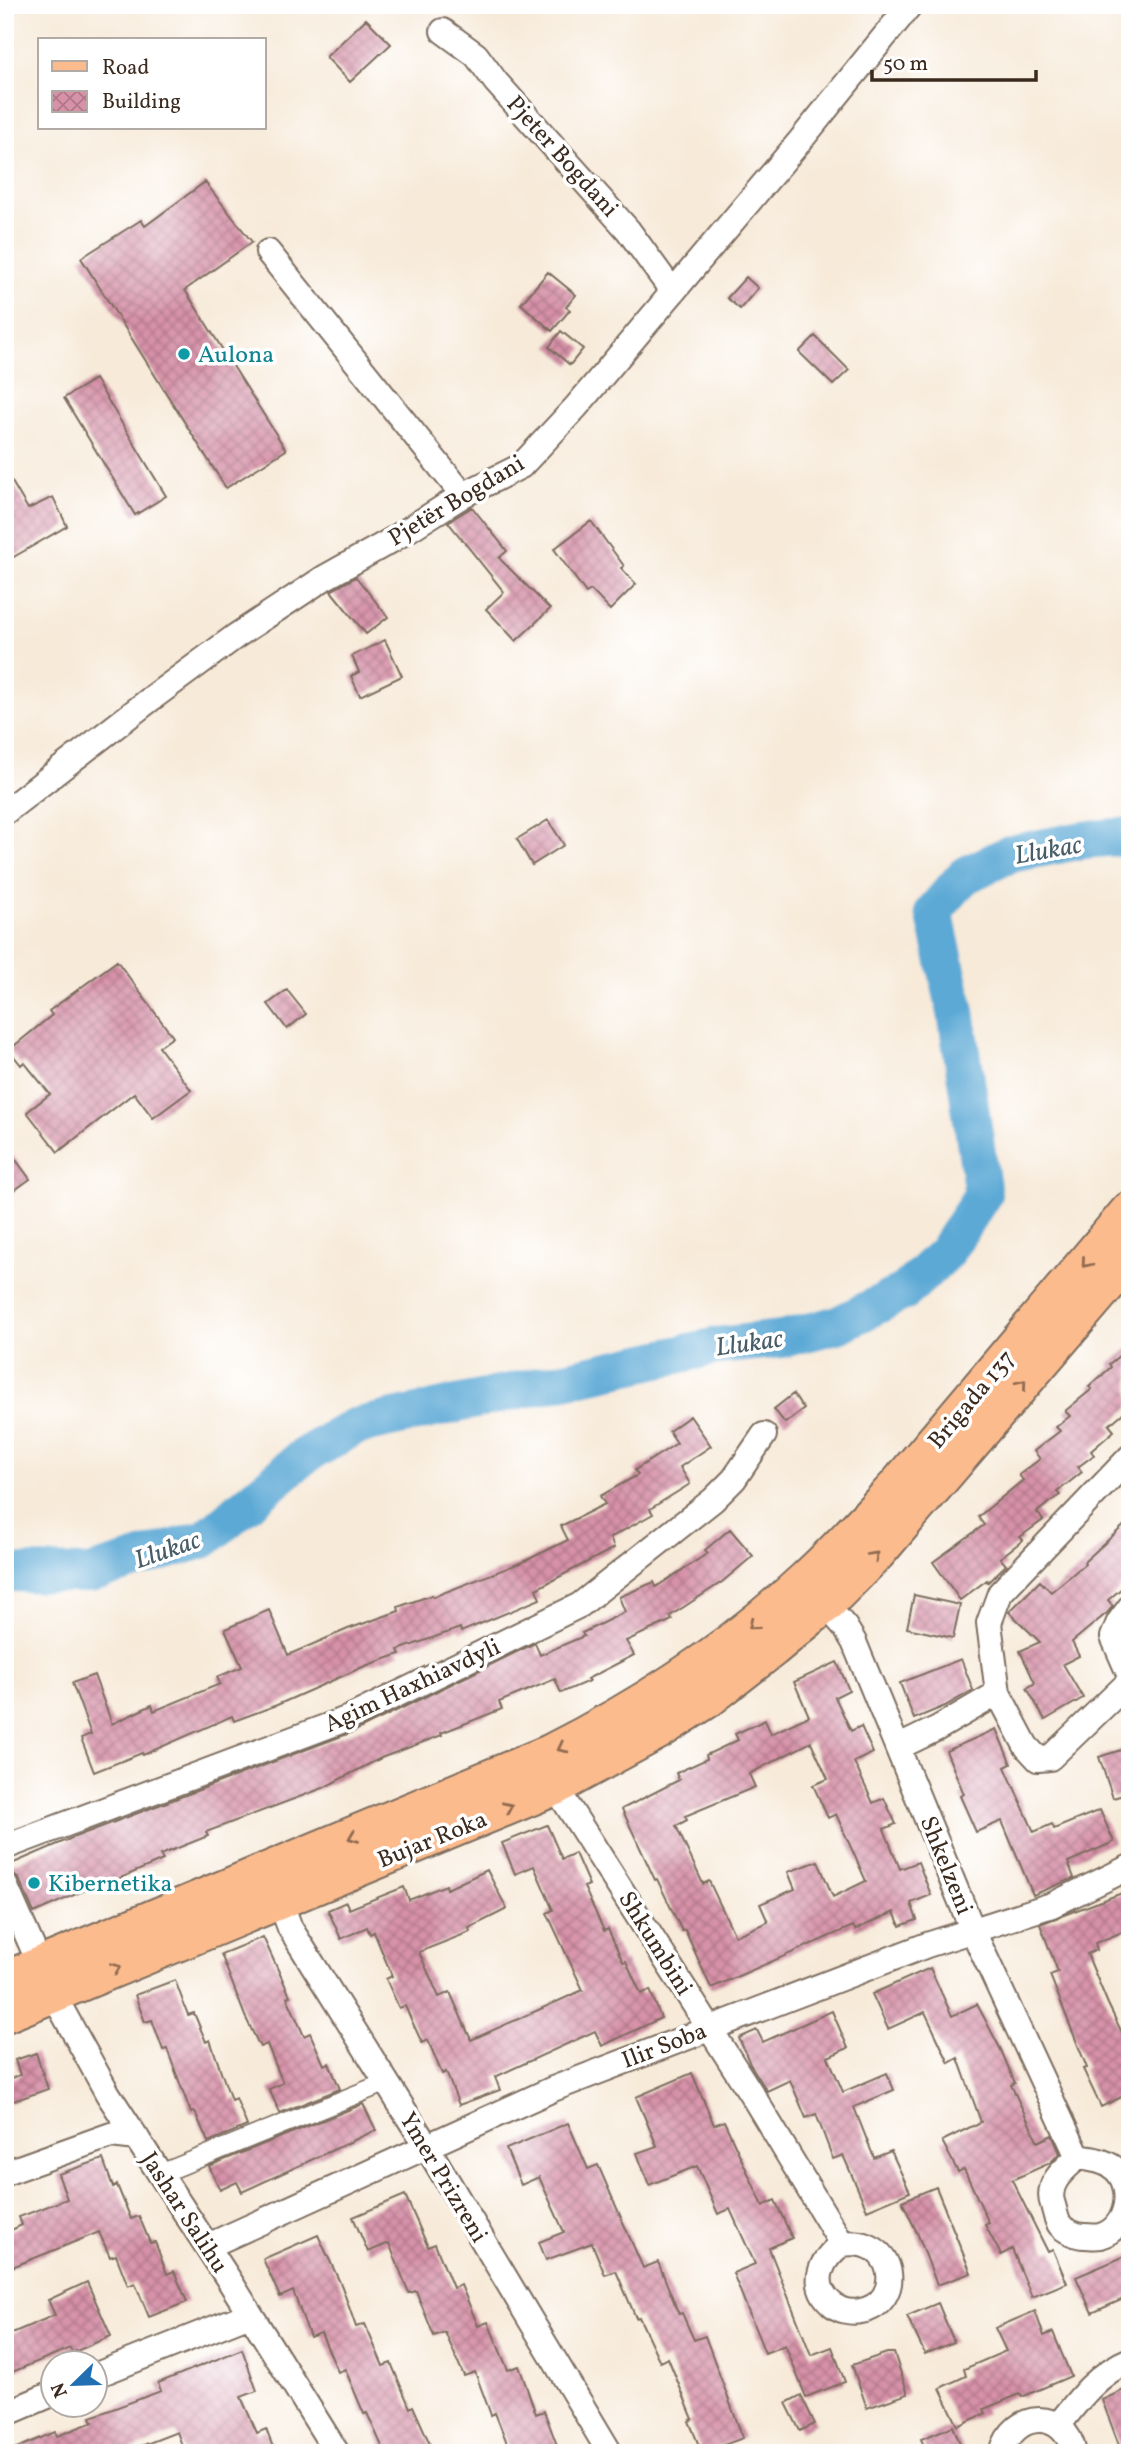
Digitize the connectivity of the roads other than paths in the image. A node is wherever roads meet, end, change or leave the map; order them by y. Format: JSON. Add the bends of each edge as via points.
{"nodes":[{"id":1,"x":910,"y":5,"type":"edge"},
{"id":2,"x":443,"y":31,"type":"dead end"},
{"id":3,"x":268,"y":253,"type":"dead end"},
{"id":4,"x":673,"y":292,"type":"junction"},
{"id":5,"x":463,"y":495,"type":"junction"},
{"id":6,"x":5,"y":812,"type":"edge"},
{"id":7,"x":1130,"y":1211,"type":"edge"},
{"id":8,"x":1130,"y":1257,"type":"edge"},
{"id":9,"x":764,"y":1435,"type":"dead end"},
{"id":10,"x":1130,"y":1457,"type":"edge"},
{"id":11,"x":815,"y":1592,"type":"junction"},
{"id":12,"x":1130,"y":1607,"type":"edge"},
{"id":13,"x":1130,"y":1678,"type":"edge"},
{"id":14,"x":998,"y":1693,"type":"junction"},
{"id":15,"x":899,"y":1747,"type":"junction"},
{"id":16,"x":555,"y":1786,"type":"junction"},
{"id":17,"x":5,"y":1847,"type":"edge"},
{"id":18,"x":1130,"y":1867,"type":"edge"},
{"id":19,"x":5,"y":1885,"type":"edge"},
{"id":20,"x":280,"y":1901,"type":"junction"},
{"id":21,"x":974,"y":1931,"type":"junction"},
{"id":22,"x":47,"y":1980,"type":"junction"},
{"id":23,"x":5,"y":1981,"type":"edge"},
{"id":24,"x":5,"y":2014,"type":"edge"},
{"id":25,"x":710,"y":2028,"type":"junction"},
{"id":26,"x":387,"y":2081,"type":"junction"},
{"id":27,"x":137,"y":2138,"type":"junction"},
{"id":28,"x":426,"y":2147,"type":"junction"},
{"id":29,"x":1078,"y":2157,"type":"dead end"},
{"id":30,"x":5,"y":2173,"type":"edge"},
{"id":31,"x":160,"y":2174,"type":"junction"},
{"id":32,"x":842,"y":2244,"type":"dead end"},
{"id":33,"x":208,"y":2246,"type":"junction"},
{"id":34,"x":250,"y":2314,"type":"junction"},
{"id":35,"x":1130,"y":2360,"type":"edge"},
{"id":36,"x":108,"y":2370,"type":"edge"},
{"id":37,"x":38,"y":2400,"type":"edge"},
{"id":38,"x":5,"y":2414,"type":"edge"},
{"id":39,"x":1058,"y":2426,"type":"junction"},
{"id":40,"x":337,"y":2453,"type":"edge"},
{"id":41,"x":610,"y":2453,"type":"edge"},
{"id":42,"x":1002,"y":2453,"type":"edge"},
{"id":43,"x":1074,"y":2453,"type":"edge"}],
"edges":[{"from":1,"to":4,"type":"street","name":"Pjetër Bogdani"},
{"from":2,"to":4,"type":"street","name":"Pjeter Bogdani","via":[[476,54],[628,230]]},
{"from":3,"to":5,"type":"street"},
{"from":4,"to":5,"type":"street","name":"Pjetër Bogdani","via":[[521,466]]},
{"from":5,"to":6,"type":"street","name":"Pjetër Bogdani","via":[[236,636]]},
{"from":7,"to":11,"type":"main road","name":"Brigada 137","one_way":true,"via":[[896,1488]]},
{"from":11,"to":8,"type":"main road","name":"Brigada 137","one_way":true,"via":[[876,1553]]},
{"from":9,"to":17,"type":"street","name":"Agim Haxhiavdyli","via":[[734,1479],[713,1500],[580,1605],[349,1718]]},
{"from":10,"to":14,"type":"street","via":[[1000,1593],[989,1623]]},
{"from":11,"to":15,"type":"street","name":"Shkelzeni","via":[[854,1643]]},
{"from":11,"to":16,"type":"main road","name":"Bujar Roka","via":[[772,1648],[708,1698]]},
{"from":11,"to":22,"type":"main road","name":"Bujar Roka","one_way":true,"via":[[610,1723],[550,1754]]},
{"from":12,"to":13,"type":"street","via":[[1113,1637]]},
{"from":13,"to":14,"type":"street","via":[[1050,1758],[1038,1759],[1026,1746]]},
{"from":14,"to":15,"type":"street"},
{"from":15,"to":21,"type":"street","name":"Shkelzeni"},
{"from":20,"to":16,"type":"main road","name":"Bujar Roka","one_way":true},
{"from":16,"to":25,"type":"street","name":"Shkumbini"},
{"from":18,"to":21,"type":"street","name":"Ilir Soba","via":[[1052,1905]]},
{"from":19,"to":22,"type":"street"},
{"from":22,"to":20,"type":"main road","name":"Bujar Roka","one_way":true},
{"from":20,"to":26,"type":"street","name":"Ymer Prizreni","via":[[290,1928]]},
{"from":21,"to":25,"type":"street","name":"Ilir Soba"},
{"from":21,"to":29,"type":"street","name":"Shkelzeni"},
{"from":22,"to":23,"type":"main road","name":"Bujar Roka"},
{"from":22,"to":24,"type":"main road","name":"Bujar Roka"},
{"from":22,"to":27,"type":"street","name":"Jashar Salihu"},
{"from":25,"to":28,"type":"street","name":"Ilir Soba","via":[[553,2089]]},
{"from":25,"to":32,"type":"street","name":"Shkumbini"},
{"from":26,"to":28,"type":"street","name":"Ymer Prizreni"},
{"from":26,"to":31,"type":"street"},
{"from":27,"to":30,"type":"street","via":[[111,2135]]},
{"from":27,"to":31,"type":"street","name":"Jashar Salihu"},
{"from":28,"to":33,"type":"street","name":"Ilir Soba"},
{"from":28,"to":41,"type":"street","name":"Ymer Prizreni"},
{"from":31,"to":33,"type":"street","name":"Jashar Salihu"},
{"from":33,"to":34,"type":"street","name":"Jashar Salihu"},
{"from":34,"to":36,"type":"street"},
{"from":34,"to":40,"type":"street","name":"Jashar Salihu"},
{"from":35,"to":39,"type":"street","via":[[1113,2367],[1082,2395]]},
{"from":37,"to":38,"type":"street"},
{"from":39,"to":42,"type":"street","via":[[1048,2421],[1024,2422],[1006,2438]]},
{"from":39,"to":43,"type":"street","via":[[1072,2442]]}]}
